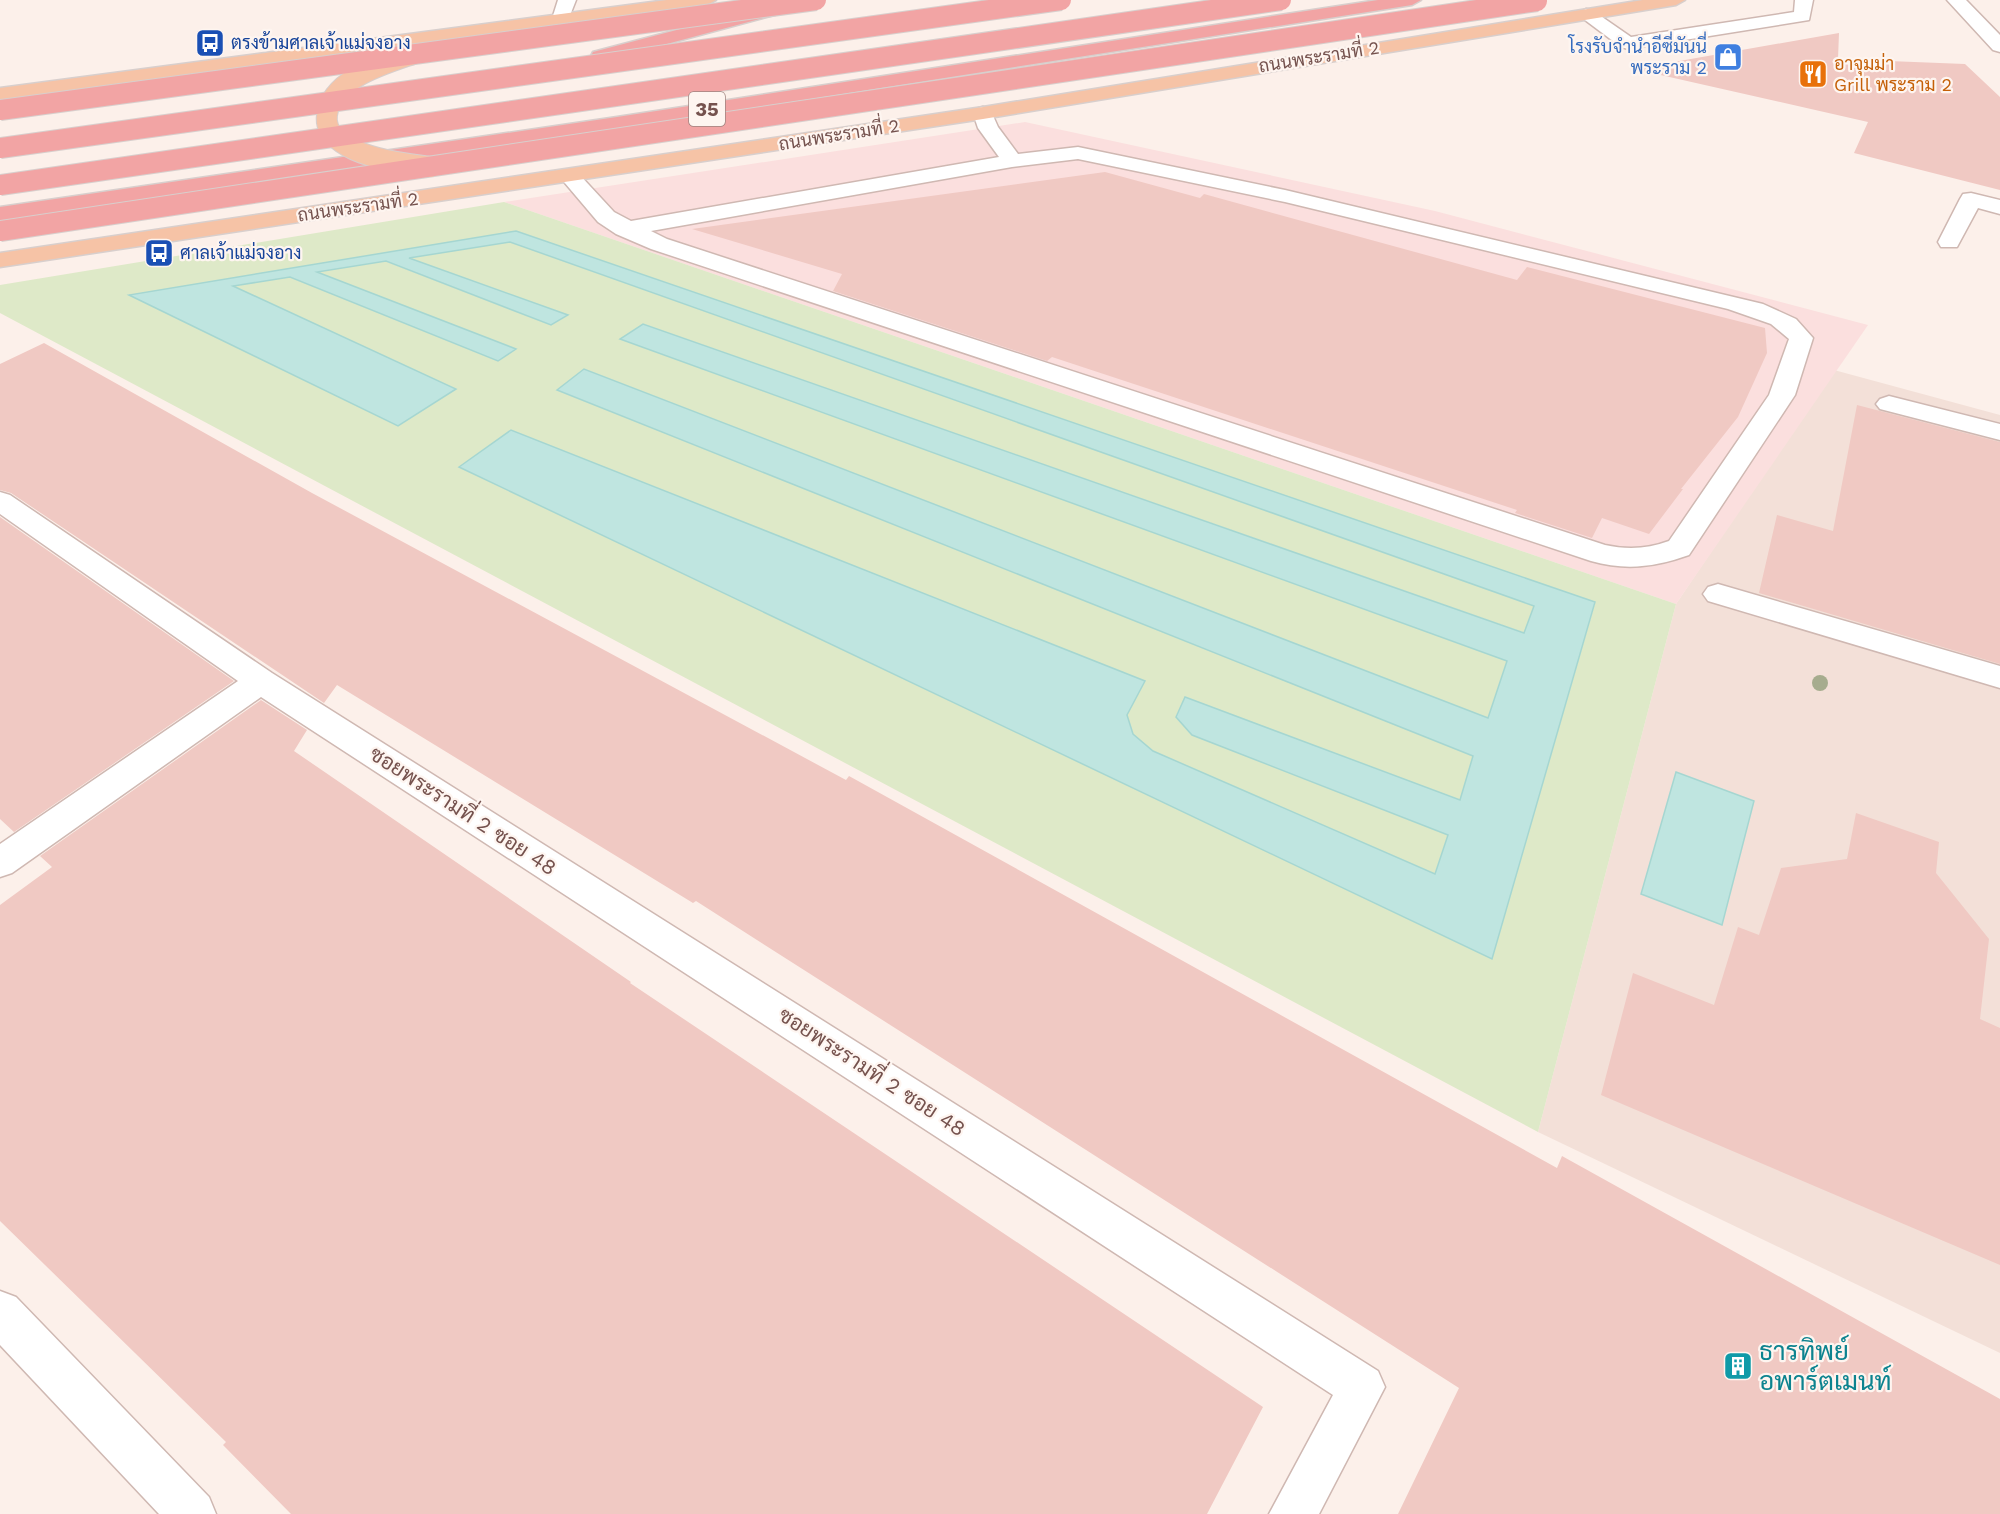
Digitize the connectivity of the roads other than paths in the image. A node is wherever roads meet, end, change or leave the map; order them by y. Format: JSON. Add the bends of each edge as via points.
{"nodes":[{"id":1,"x":567,"y":0,"type":"edge"},
{"id":2,"x":707,"y":0,"type":"edge"},
{"id":3,"x":810,"y":0,"type":"edge"},
{"id":4,"x":816,"y":0,"type":"edge"},
{"id":5,"x":1013,"y":0,"type":"edge"},
{"id":6,"x":1061,"y":0,"type":"edge"},
{"id":7,"x":1281,"y":0,"type":"edge"},
{"id":8,"x":1412,"y":0,"type":"edge"},
{"id":9,"x":1676,"y":0,"type":"edge"},
{"id":10,"x":1804,"y":0,"type":"edge"},
{"id":11,"x":1956,"y":0,"type":"edge"},
{"id":12,"x":1541,"y":1,"type":"edge"},
{"id":13,"x":1586,"y":14,"type":"junction"},
{"id":14,"x":561,"y":19,"type":"junction"},
{"id":15,"x":1997,"y":41,"type":"edge"},
{"id":16,"x":413,"y":54,"type":"junction"},
{"id":17,"x":600,"y":56,"type":"junction"},
{"id":18,"x":0,"y":94,"type":"edge"},
{"id":19,"x":0,"y":110,"type":"edge"},
{"id":20,"x":983,"y":113,"type":"junction"},
{"id":21,"x":0,"y":138,"type":"edge"},
{"id":22,"x":0,"y":148,"type":"edge"},
{"id":23,"x":1012,"y":161,"type":"junction"},
{"id":24,"x":430,"y":167,"type":"junction"},
{"id":25,"x":570,"y":176,"type":"junction"},
{"id":26,"x":0,"y":185,"type":"edge"},
{"id":27,"x":1249,"y":188,"type":"junction"},
{"id":28,"x":2000,"y":207,"type":"edge"},
{"id":29,"x":0,"y":214,"type":"edge"},
{"id":30,"x":624,"y":229,"type":"junction"},
{"id":31,"x":0,"y":231,"type":"edge"},
{"id":32,"x":1949,"y":242,"type":"dead end"},
{"id":33,"x":0,"y":260,"type":"edge"},
{"id":34,"x":1523,"y":273,"type":"dead end"},
{"id":35,"x":1889,"y":404,"type":"dead end"},
{"id":36,"x":2000,"y":432,"type":"edge"},
{"id":37,"x":0,"y":501,"type":"edge"},
{"id":38,"x":1718,"y":594,"type":"dead end"},
{"id":39,"x":2000,"y":677,"type":"edge"},
{"id":40,"x":261,"y":681,"type":"junction"},
{"id":41,"x":0,"y":863,"type":"edge"},
{"id":42,"x":0,"y":1313,"type":"edge"},
{"id":43,"x":192,"y":1514,"type":"edge"},
{"id":44,"x":1293,"y":1514,"type":"edge"}],
"edges":[{"from":1,"to":14,"type":"street"},
{"from":2,"to":14,"type":"main road"},
{"from":3,"to":17,"type":"highway"},
{"from":4,"to":16,"type":"highway","bridge":true},
{"from":5,"to":17,"type":"highway"},
{"from":6,"to":22,"type":"highway","bridge":true},
{"from":7,"to":26,"type":"highway","bridge":true},
{"from":8,"to":29,"type":"highway","name":"ถนนพระรามที่ 2","number":"35"},
{"from":9,"to":13,"type":"main road","name":"ถนนพระรามที่ 2","number":"35"},
{"from":10,"to":13,"type":"street","via":[[1803,16],[1628,43]]},
{"from":11,"to":15,"type":"street"},
{"from":12,"to":24,"type":"highway","bridge":true},
{"from":13,"to":20,"type":"main road","name":"ถนนพระรามที่ 2","number":"35"},
{"from":14,"to":18,"type":"main road"},
{"from":16,"to":19,"type":"highway","bridge":true},
{"from":16,"to":24,"type":"main road","bridge":true,"via":[[351,82],[333,99],[326,119],[332,136],[355,150]]},
{"from":17,"to":21,"type":"highway"},
{"from":20,"to":23,"type":"street","via":[[988,128]]},
{"from":20,"to":25,"type":"main road","name":"ถนนพระรามที่ 2","number":"35"},
{"from":23,"to":27,"type":"street","via":[[1078,153]]},
{"from":23,"to":30,"type":"street"},
{"from":24,"to":31,"type":"highway","bridge":true},
{"from":25,"to":30,"type":"street","via":[[606,218]]},
{"from":25,"to":33,"type":"main road","name":"ถนนพระรามที่ 2","number":"35"},
{"from":27,"to":30,"type":"street","via":[[1735,304],[1790,324],[1801,338],[1782,395],[1680,548],[1658,557],[1629,560],[659,244]]},
{"from":27,"to":34,"type":"street","via":[[1323,217]]},
{"from":28,"to":32,"type":"street","via":[[1971,199]]},
{"from":35,"to":36,"type":"street"},
{"from":37,"to":40,"type":"street","name":"ซอยพระรามที่ 2 ซอย 48"},
{"from":38,"to":39,"type":"street"},
{"from":40,"to":41,"type":"street"},
{"from":40,"to":44,"type":"street","name":"ซอยพระรามที่ 2 ซอย 48","via":[[1362,1387]]},
{"from":42,"to":43,"type":"street"}]}
